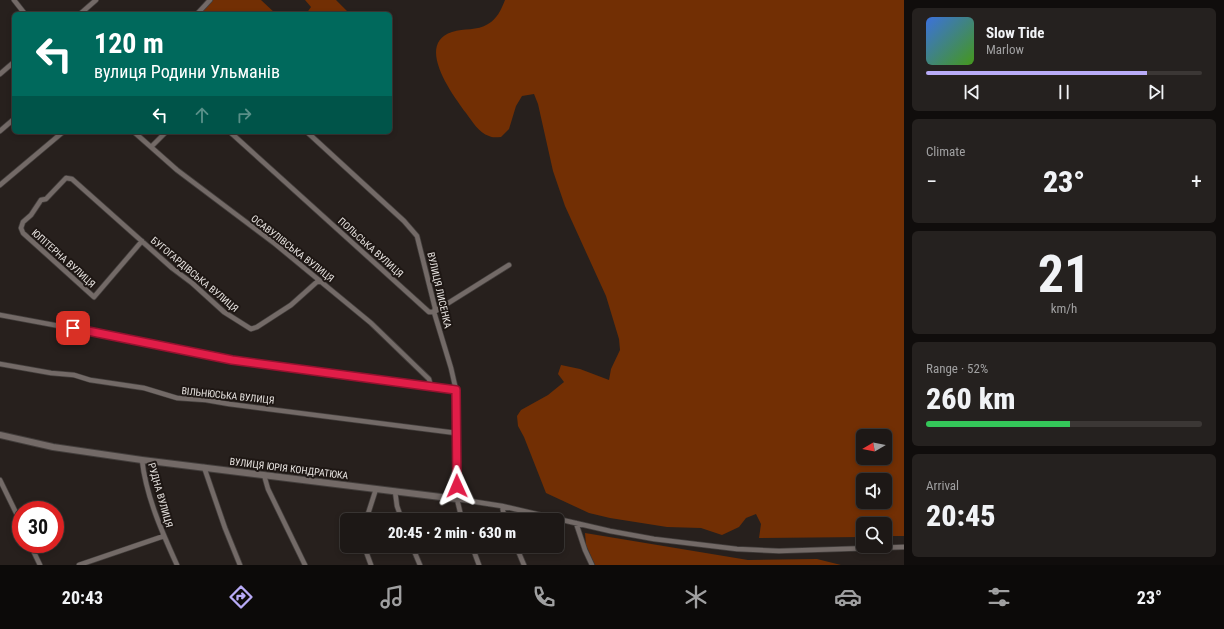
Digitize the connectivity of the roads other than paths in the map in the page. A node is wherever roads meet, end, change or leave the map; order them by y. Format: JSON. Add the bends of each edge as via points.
{"nodes":[{"id":1,"x":14,"y":0,"type":"edge"},
{"id":2,"x":96,"y":0,"type":"edge"},
{"id":3,"x":210,"y":0,"type":"edge"},
{"id":4,"x":23,"y":12,"type":"edge"},
{"id":5,"x":82,"y":12,"type":"edge"},
{"id":6,"x":199,"y":12,"type":"edge"},
{"id":7,"x":12,"y":64,"type":"edge"},
{"id":8,"x":0,"y":74,"type":"edge"},
{"id":9,"x":12,"y":121,"type":"edge"},
{"id":10,"x":0,"y":131,"type":"edge"},
{"id":11,"x":61,"y":134,"type":"edge"},
{"id":12,"x":136,"y":134,"type":"edge"},
{"id":13,"x":164,"y":134,"type":"edge"},
{"id":14,"x":232,"y":134,"type":"edge"},
{"id":15,"x":309,"y":134,"type":"edge"},
{"id":16,"x":151,"y":147,"type":"junction"},
{"id":17,"x":66,"y":178,"type":"joint"},
{"id":18,"x":0,"y":185,"type":"edge"},
{"id":19,"x":142,"y":241,"type":"junction"},
{"id":20,"x":509,"y":265,"type":"dead end"},
{"id":21,"x":319,"y":280,"type":"junction"},
{"id":22,"x":434,"y":312,"type":"junction"},
{"id":23,"x":0,"y":315,"type":"edge"},
{"id":24,"x":0,"y":364,"type":"edge"},
{"id":25,"x":431,"y":387,"type":"junction"},
{"id":26,"x":456,"y":390,"type":"junction"},
{"id":27,"x":456,"y":433,"type":"junction"},
{"id":28,"x":0,"y":436,"type":"edge"},
{"id":29,"x":142,"y":460,"type":"junction"},
{"id":30,"x":204,"y":467,"type":"junction"},
{"id":31,"x":264,"y":475,"type":"junction"},
{"id":32,"x":0,"y":480,"type":"edge"},
{"id":33,"x":376,"y":489,"type":"junction"},
{"id":34,"x":395,"y":491,"type":"junction"},
{"id":35,"x":457,"y":499,"type":"junction"},
{"id":36,"x":12,"y":505,"type":"edge"},
{"id":37,"x":502,"y":506,"type":"junction"},
{"id":38,"x":368,"y":513,"type":"edge"},
{"id":39,"x":400,"y":513,"type":"edge"},
{"id":40,"x":460,"y":513,"type":"edge"},
{"id":41,"x":503,"y":513,"type":"edge"},
{"id":42,"x":576,"y":523,"type":"junction"},
{"id":43,"x":164,"y":536,"type":"junction"},
{"id":44,"x":904,"y":547,"type":"edge"},
{"id":45,"x":34,"y":553,"type":"edge"},
{"id":46,"x":367,"y":553,"type":"edge"},
{"id":47,"x":415,"y":553,"type":"edge"},
{"id":48,"x":475,"y":553,"type":"edge"},
{"id":49,"x":519,"y":553,"type":"edge"},
{"id":50,"x":40,"y":565,"type":"edge"},
{"id":51,"x":79,"y":565,"type":"edge"},
{"id":52,"x":177,"y":565,"type":"edge"},
{"id":53,"x":240,"y":565,"type":"edge"},
{"id":54,"x":305,"y":565,"type":"edge"},
{"id":55,"x":371,"y":565,"type":"edge"},
{"id":56,"x":420,"y":565,"type":"edge"},
{"id":57,"x":480,"y":565,"type":"edge"},
{"id":58,"x":524,"y":565,"type":"edge"},
{"id":59,"x":592,"y":565,"type":"edge"}],
"edges":[{"from":1,"to":4,"type":"street"},
{"from":2,"to":5,"type":"street"},
{"from":3,"to":6,"type":"street"},
{"from":7,"to":8,"type":"street"},
{"from":9,"to":10,"type":"street"},
{"from":11,"to":18,"type":"street"},
{"from":12,"to":16,"type":"street","name":"ОСАВУЛІВСЬКА ВУЛИЦЯ"},
{"from":13,"to":16,"type":"street"},
{"from":14,"to":22,"type":"street","name":"ПОЛЬСЬКА ВУЛИЦЯ","via":[[389,274],[420,305],[429,312]]},
{"from":15,"to":22,"type":"street","name":"ВУЛИЦЯ ЛИСЕНКА","via":[[417,236]]},
{"from":16,"to":21,"type":"street","name":"ОСАВУЛІВСЬКА ВУЛИЦЯ"},
{"from":17,"to":19,"type":"street","name":"БУГОГАРДІВСЬКА ВУЛИЦЯ","via":[[72,179]]},
{"from":17,"to":19,"type":"street","name":"ЮПІТЕРНА ВУЛИЦЯ","via":[[46,199],[41,200],[21,228],[23,234],[94,297]]},
{"from":19,"to":21,"type":"street","name":"БУГОГАРДІВСЬКА ВУЛИЦЯ","via":[[224,312],[251,329],[291,305]]},
{"from":20,"to":22,"type":"street"},
{"from":21,"to":25,"type":"street","name":"ОСАВУЛІВСЬКА ВУЛИЦЯ","via":[[377,328],[429,379]]},
{"from":22,"to":26,"type":"street","name":"ВУЛИЦЯ ЛИСЕНКА"},
{"from":23,"to":25,"type":"street","via":[[232,360]]},
{"from":24,"to":27,"type":"street","name":"ВІЛЬНЮСЬКА ВУЛИЦЯ","via":[[144,388],[177,398]]},
{"from":25,"to":26,"type":"street"},
{"from":26,"to":27,"type":"street","name":"ВУЛИЦЯ ЛИСЕНКА"},
{"from":27,"to":35,"type":"street","name":"ВУЛИЦЯ ЛИСЕНКА"},
{"from":28,"to":29,"type":"street","name":"ВУЛИЦЯ ЮРІЯ КОНДРАТЮКА","via":[[53,447]]},
{"from":29,"to":30,"type":"street","name":"ВУЛИЦЯ ЮРІЯ КОНДРАТЮКА"},
{"from":29,"to":43,"type":"street","name":"РУДНА ВУЛИЦЯ","via":[[150,496]]},
{"from":30,"to":31,"type":"street","name":"ВУЛИЦЯ ЮРІЯ КОНДРАТЮКА"},
{"from":30,"to":53,"type":"street"},
{"from":31,"to":33,"type":"street","name":"ВУЛИЦЯ ЮРІЯ КОНДРАТЮКА"},
{"from":31,"to":54,"type":"street","via":[[268,489]]},
{"from":32,"to":36,"type":"street"},
{"from":33,"to":34,"type":"street","name":"ВУЛИЦЯ ЮРІЯ КОНДРАТЮКА"},
{"from":33,"to":38,"type":"street"},
{"from":34,"to":35,"type":"street","name":"ВУЛИЦЯ ЮРІЯ КОНДРАТЮКА"},
{"from":34,"to":39,"type":"street"},
{"from":35,"to":37,"type":"street","name":"ВУЛИЦЯ ЮРІЯ КОНДРАТЮКА"},
{"from":35,"to":40,"type":"street","name":"ВУЛИЦЯ ЛИСЕНКА"},
{"from":37,"to":41,"type":"street"},
{"from":37,"to":42,"type":"street","name":"ВУЛИЦЯ ЮРІЯ КОНДРАТЮКА"},
{"from":42,"to":44,"type":"street","name":"ВУЛИЦЯ ЮРІЯ КОНДРАТЮКА","via":[[654,539],[737,549],[779,551]]},
{"from":42,"to":59,"type":"street"},
{"from":43,"to":51,"type":"street","name":"РУДНА ВУЛИЦЯ"},
{"from":43,"to":52,"type":"street","name":"РУДНА ВУЛИЦЯ"},
{"from":45,"to":50,"type":"street"},
{"from":46,"to":55,"type":"street"},
{"from":47,"to":56,"type":"street"},
{"from":48,"to":57,"type":"street"},
{"from":49,"to":58,"type":"street"}]}
